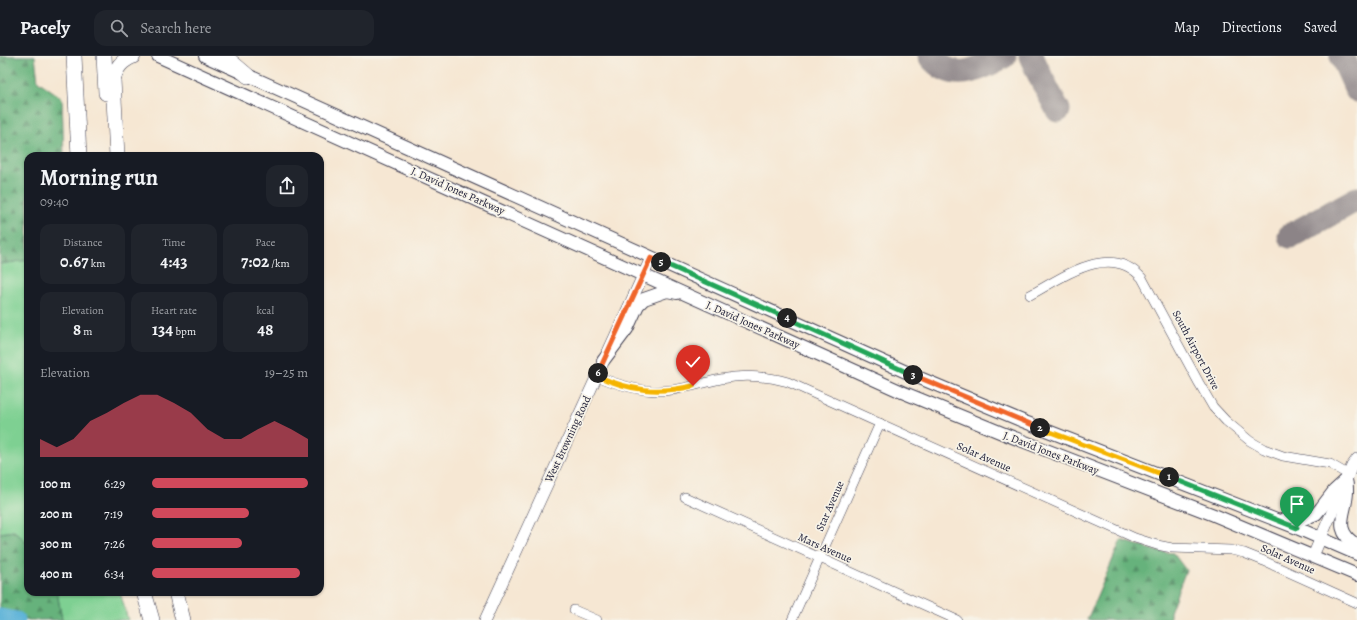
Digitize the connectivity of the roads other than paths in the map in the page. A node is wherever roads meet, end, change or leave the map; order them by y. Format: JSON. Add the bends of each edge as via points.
{"nodes":[{"id":1,"x":104,"y":56,"type":"edge"},
{"id":2,"x":133,"y":56,"type":"edge"},
{"id":3,"x":158,"y":56,"type":"edge"},
{"id":4,"x":205,"y":56,"type":"edge"},
{"id":5,"x":222,"y":56,"type":"edge"},
{"id":6,"x":73,"y":61,"type":"edge"},
{"id":7,"x":248,"y":76,"type":"junction"},
{"id":8,"x":80,"y":152,"type":"edge"},
{"id":9,"x":109,"y":152,"type":"edge"},
{"id":10,"x":117,"y":152,"type":"edge"},
{"id":11,"x":651,"y":258,"type":"junction"},
{"id":12,"x":643,"y":275,"type":"junction"},
{"id":13,"x":684,"y":294,"type":"junction"},
{"id":14,"x":1030,"y":295,"type":"dead end"},
{"id":15,"x":603,"y":361,"type":"junction"},
{"id":16,"x":597,"y":376,"type":"junction"},
{"id":17,"x":880,"y":423,"type":"junction"},
{"id":18,"x":1357,"y":459,"type":"edge"},
{"id":19,"x":1347,"y":478,"type":"junction"},
{"id":20,"x":684,"y":497,"type":"dead end"},
{"id":21,"x":1269,"y":517,"type":"junction"},
{"id":22,"x":1321,"y":538,"type":"junction"},
{"id":23,"x":1357,"y":545,"type":"edge"},
{"id":24,"x":1357,"y":554,"type":"edge"},
{"id":25,"x":1314,"y":556,"type":"junction"},
{"id":26,"x":819,"y":559,"type":"junction"},
{"id":27,"x":1357,"y":575,"type":"edge"},
{"id":28,"x":145,"y":596,"type":"edge"},
{"id":29,"x":177,"y":596,"type":"edge"},
{"id":30,"x":1357,"y":603,"type":"edge"},
{"id":31,"x":574,"y":610,"type":"dead end"},
{"id":32,"x":152,"y":620,"type":"edge"},
{"id":33,"x":183,"y":620,"type":"edge"},
{"id":34,"x":485,"y":620,"type":"edge"},
{"id":35,"x":597,"y":620,"type":"edge"},
{"id":36,"x":792,"y":620,"type":"edge"},
{"id":37,"x":957,"y":620,"type":"edge"}],
"edges":[{"from":1,"to":9,"type":"highway"},
{"from":2,"to":10,"type":"highway","via":[[119,65],[113,80]]},
{"from":3,"to":12,"type":"main road","name":"J. David Jones Parkway"},
{"from":4,"to":7,"type":"main road","name":"J. David Jones Parkway"},
{"from":5,"to":7,"type":"highway"},
{"from":6,"to":8,"type":"highway"},
{"from":7,"to":11,"type":"main road","name":"J. David Jones Parkway"},
{"from":11,"to":12,"type":"street","name":"West Browning Road"},
{"from":11,"to":21,"type":"main road","name":"J. David Jones Parkway","via":[[1024,422]]},
{"from":12,"to":13,"type":"main road","name":"J. David Jones Parkway"},
{"from":12,"to":15,"type":"street","name":"West Browning Road"},
{"from":13,"to":15,"type":"main road","via":[[667,291],[644,299]]},
{"from":13,"to":25,"type":"main road","name":"J. David Jones Parkway","via":[[902,392],[1214,514]]},
{"from":14,"to":19,"type":"street","name":"South Airport Drive","via":[[1096,262],[1113,261],[1132,269],[1142,278],[1213,407],[1226,421],[1264,449],[1283,456],[1330,464]]},
{"from":15,"to":16,"type":"street","name":"West Browning Road"},
{"from":16,"to":17,"type":"street","name":"Solar Avenue","via":[[615,384],[658,391],[733,377],[767,377],[788,382]]},
{"from":16,"to":34,"type":"street","name":"West Browning Road"},
{"from":17,"to":26,"type":"street","name":"Star Avenue"},
{"from":17,"to":30,"type":"street","name":"Solar Avenue","via":[[1134,538],[1172,548],[1231,550],[1244,553]]},
{"from":18,"to":19,"type":"street"},
{"from":19,"to":21,"type":"main road","via":[[1322,508],[1310,517],[1301,520]]},
{"from":19,"to":22,"type":"street"},
{"from":19,"to":23,"type":"main road","via":[[1348,490],[1342,527],[1348,540]]},
{"from":20,"to":26,"type":"street","name":"Mars Avenue"},
{"from":21,"to":22,"type":"main road","name":"J. David Jones Parkway"},
{"from":22,"to":24,"type":"main road","name":"J. David Jones Parkway"},
{"from":22,"to":25,"type":"street"},
{"from":25,"to":27,"type":"main road","name":"J. David Jones Parkway"},
{"from":26,"to":36,"type":"street","name":"Star Avenue"},
{"from":26,"to":37,"type":"street","name":"Mars Avenue"},
{"from":28,"to":32,"type":"highway"},
{"from":29,"to":33,"type":"highway"},
{"from":31,"to":35,"type":"street"}]}
